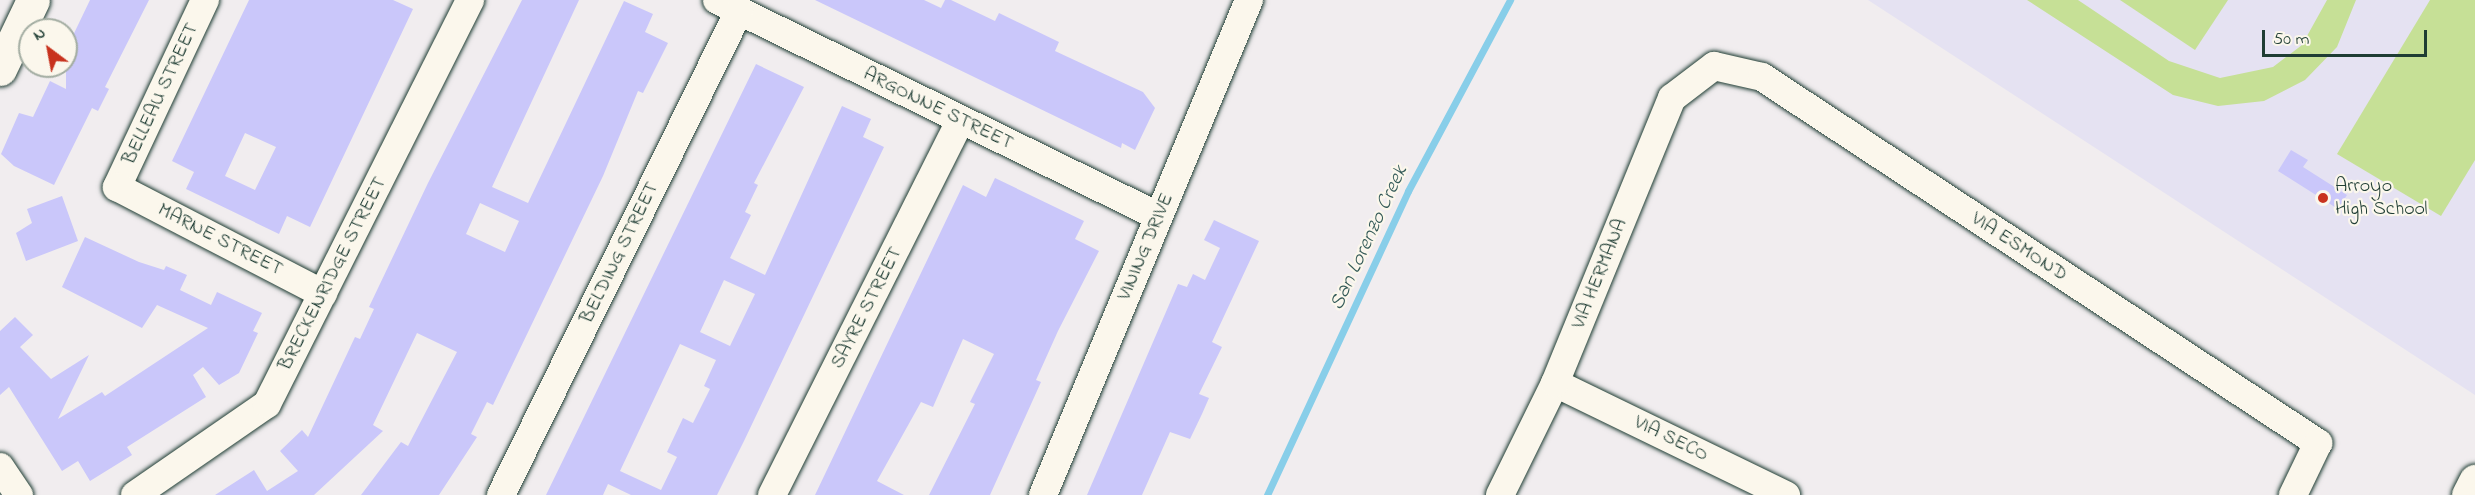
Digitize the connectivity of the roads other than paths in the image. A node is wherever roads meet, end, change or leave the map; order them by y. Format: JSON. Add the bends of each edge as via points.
{"nodes":[{"id":1,"x":33,"y":0,"type":"edge"},
{"id":2,"x":205,"y":0,"type":"edge"},
{"id":3,"x":470,"y":0,"type":"edge"},
{"id":4,"x":1249,"y":0,"type":"edge"},
{"id":5,"x":728,"y":5,"type":"edge"},
{"id":6,"x":1714,"y":66,"type":"joint"},
{"id":7,"x":0,"y":69,"type":"edge"},
{"id":8,"x":961,"y":120,"type":"junction"},
{"id":9,"x":117,"y":187,"type":"joint"},
{"id":10,"x":1159,"y":217,"type":"junction"},
{"id":11,"x":323,"y":294,"type":"junction"},
{"id":12,"x":1555,"y":383,"type":"junction"},
{"id":13,"x":0,"y":467,"type":"edge"},
{"id":14,"x":2475,"y":481,"type":"edge"},
{"id":15,"x":19,"y":495,"type":"edge"},
{"id":16,"x":135,"y":495,"type":"edge"},
{"id":17,"x":501,"y":495,"type":"edge"},
{"id":18,"x":772,"y":495,"type":"edge"},
{"id":19,"x":1043,"y":495,"type":"edge"},
{"id":20,"x":1500,"y":495,"type":"edge"},
{"id":21,"x":1786,"y":495,"type":"edge"},
{"id":22,"x":2293,"y":495,"type":"edge"},
{"id":23,"x":2468,"y":495,"type":"edge"}],
"edges":[{"from":1,"to":7,"type":"main road"},
{"from":2,"to":9,"type":"street","name":"BELLEAU STREET"},
{"from":3,"to":11,"type":"street","name":"BRECKENRIDGE STREET"},
{"from":4,"to":10,"type":"street","name":"VINING DRIVE"},
{"from":5,"to":8,"type":"street","name":"ARGONNE STREET"},
{"from":5,"to":17,"type":"street","name":"BELDING STREET"},
{"from":6,"to":12,"type":"street","name":"VIA HERMANA","via":[[1672,98]]},
{"from":6,"to":22,"type":"street","name":"VIA ESMOND","via":[[1762,78],[2318,444]]},
{"from":8,"to":10,"type":"street","name":"ARGONNE STREET"},
{"from":8,"to":18,"type":"street","name":"SAYRE STREET"},
{"from":9,"to":11,"type":"street","name":"MARNE STREET"},
{"from":10,"to":19,"type":"street","name":"VINING DRIVE"},
{"from":11,"to":16,"type":"street","name":"BRECKENRIDGE STREET","via":[[267,404]]},
{"from":12,"to":20,"type":"street","name":"VIA HERMANA"},
{"from":12,"to":21,"type":"street","name":"VIA SECO"},
{"from":13,"to":15,"type":"street"},
{"from":14,"to":23,"type":"main road"}]}
